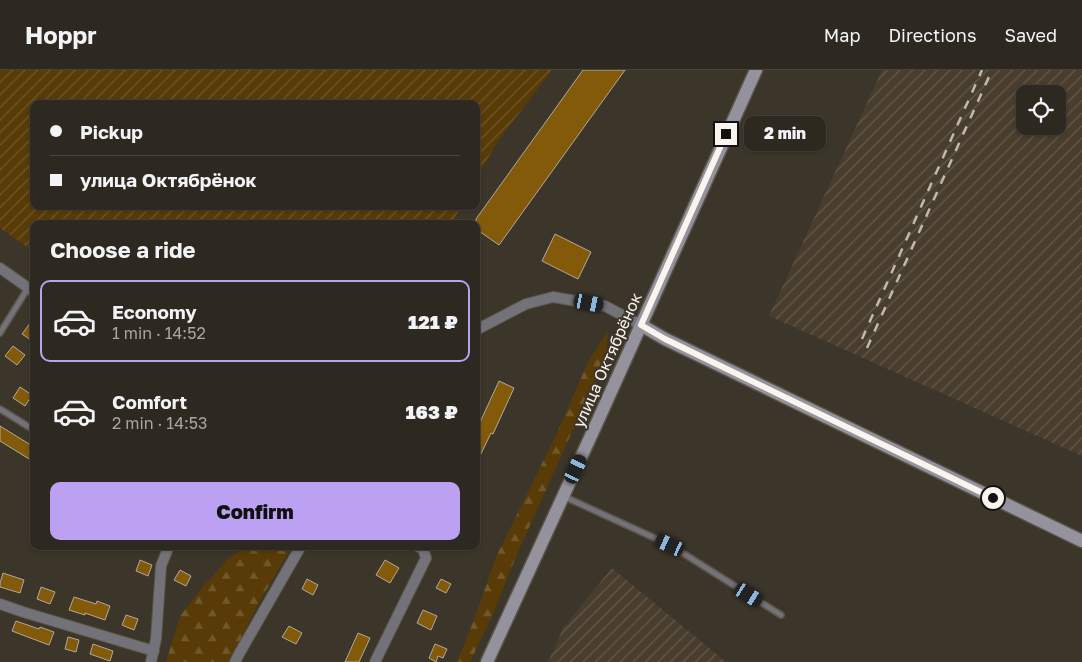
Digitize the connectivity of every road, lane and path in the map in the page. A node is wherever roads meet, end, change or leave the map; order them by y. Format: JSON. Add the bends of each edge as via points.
{"nodes":[{"id":1,"x":756,"y":70,"type":"edge"},
{"id":2,"x":0,"y":268,"type":"edge"},
{"id":3,"x":30,"y":289,"type":"edge"},
{"id":4,"x":30,"y":291,"type":"edge"},
{"id":5,"x":641,"y":325,"type":"junction"},
{"id":6,"x":480,"y":328,"type":"edge"},
{"id":7,"x":0,"y":333,"type":"edge"},
{"id":8,"x":0,"y":409,"type":"edge"},
{"id":9,"x":30,"y":428,"type":"edge"},
{"id":10,"x":563,"y":496,"type":"junction"},
{"id":11,"x":1082,"y":542,"type":"edge"},
{"id":12,"x":167,"y":550,"type":"edge"},
{"id":13,"x":299,"y":550,"type":"edge"},
{"id":14,"x":424,"y":550,"type":"edge"},
{"id":15,"x":0,"y":604,"type":"edge"},
{"id":16,"x":781,"y":615,"type":"dead end"},
{"id":17,"x":154,"y":651,"type":"junction"},
{"id":18,"x":152,"y":662,"type":"edge"},
{"id":19,"x":235,"y":662,"type":"edge"},
{"id":20,"x":375,"y":662,"type":"edge"},
{"id":21,"x":487,"y":662,"type":"edge"}],
"edges":[{"from":1,"to":5,"type":"street","name":"улица Октябрёнок"},
{"from":2,"to":3,"type":"street"},
{"from":4,"to":7,"type":"lane"},
{"from":5,"to":6,"type":"street","via":[[605,306],[553,297],[526,304]]},
{"from":5,"to":10,"type":"street","name":"улица Октябрёнок"},
{"from":5,"to":11,"type":"street"},
{"from":8,"to":9,"type":"lane"},
{"from":10,"to":16,"type":"lane","via":[[670,545]]},
{"from":10,"to":21,"type":"street","name":"улица Октябрёнок"},
{"from":12,"to":17,"type":"street","via":[[161,566]]},
{"from":13,"to":19,"type":"street"},
{"from":14,"to":20,"type":"street","via":[[426,558]]},
{"from":15,"to":17,"type":"street"},
{"from":17,"to":18,"type":"street"}]}
